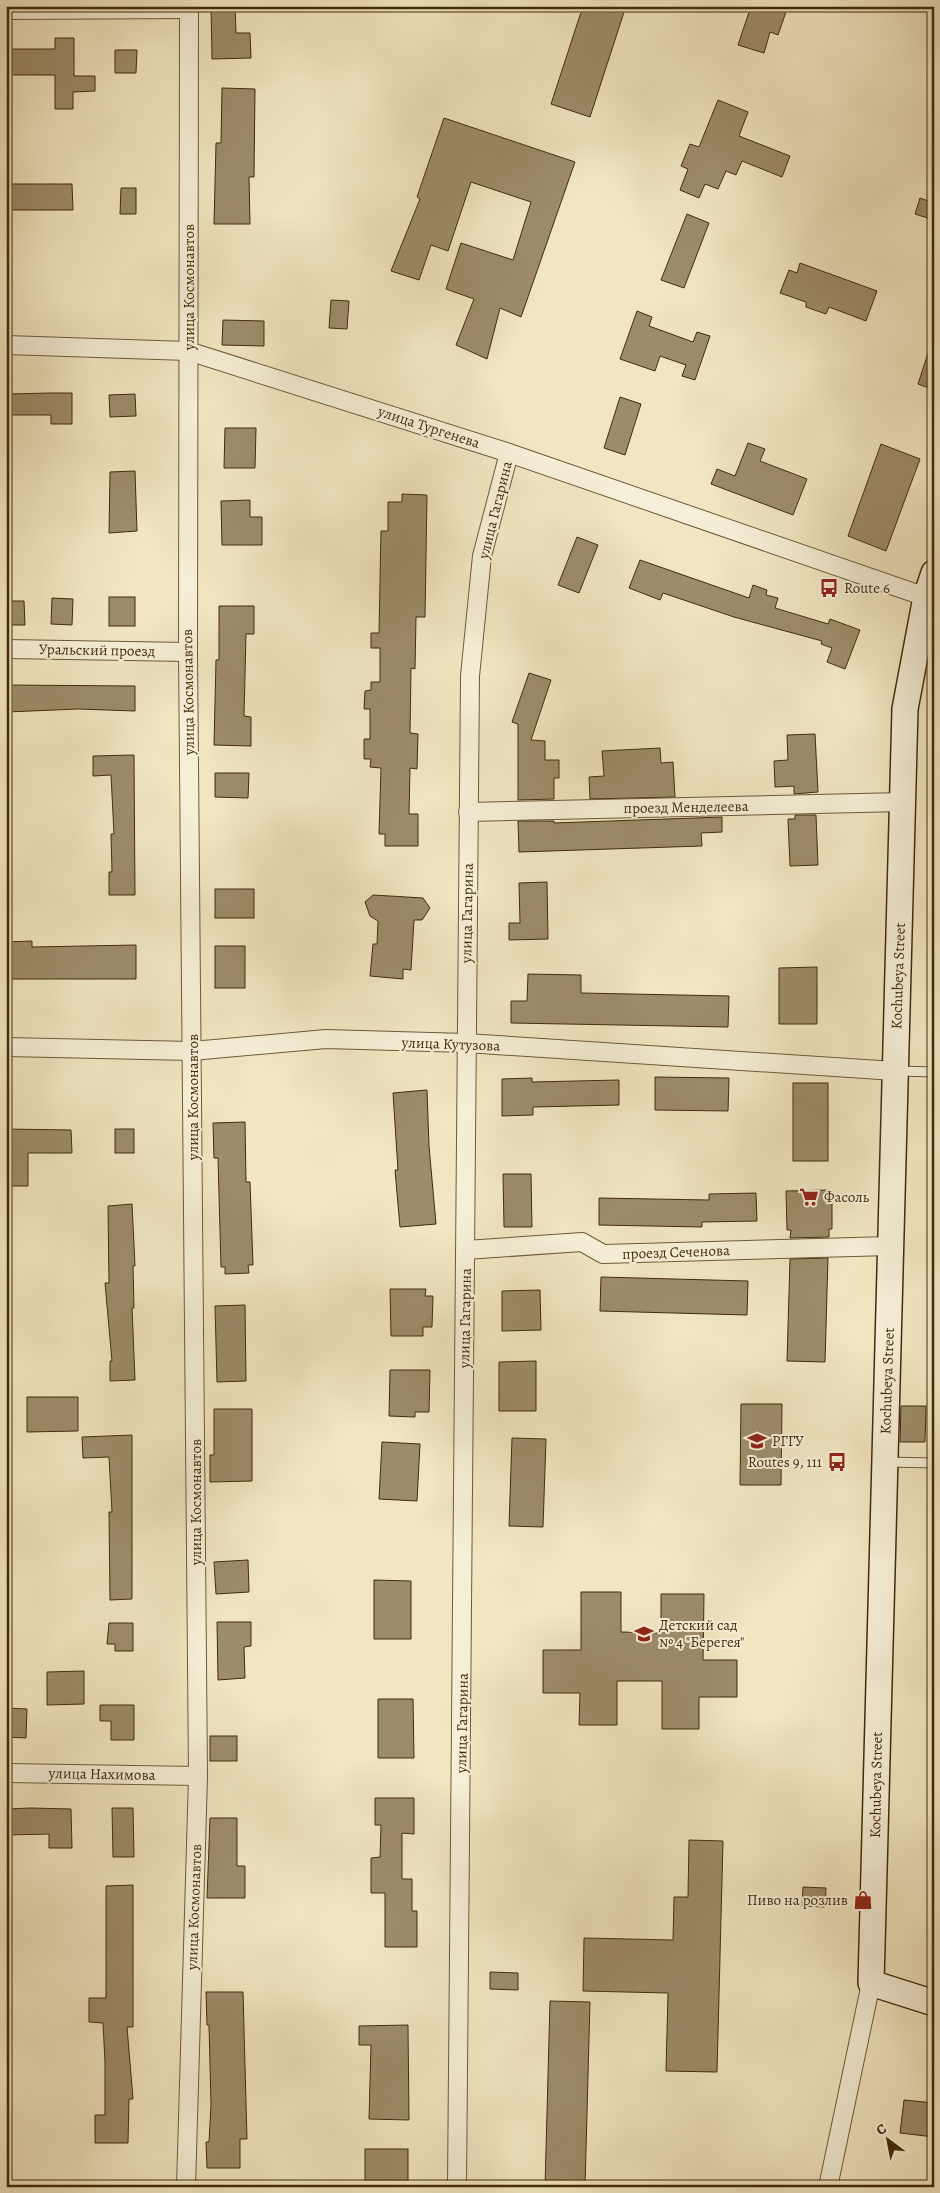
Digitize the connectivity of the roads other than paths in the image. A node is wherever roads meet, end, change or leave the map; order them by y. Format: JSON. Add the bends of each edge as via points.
{"nodes":[{"id":1,"x":189,"y":8,"type":"edge"},
{"id":2,"x":6,"y":10,"type":"edge"},
{"id":3,"x":6,"y":345,"type":"edge"},
{"id":4,"x":188,"y":351,"type":"junction"},
{"id":5,"x":509,"y":453,"type":"junction"},
{"id":6,"x":934,"y":573,"type":"edge"},
{"id":7,"x":926,"y":597,"type":"junction"},
{"id":8,"x":927,"y":624,"type":"edge"},
{"id":9,"x":6,"y":649,"type":"edge"},
{"id":10,"x":188,"y":652,"type":"junction"},
{"id":11,"x":903,"y":802,"type":"junction"},
{"id":12,"x":468,"y":812,"type":"junction"},
{"id":13,"x":466,"y":1043,"type":"junction"},
{"id":14,"x":6,"y":1048,"type":"edge"},
{"id":15,"x":192,"y":1051,"type":"junction"},
{"id":16,"x":895,"y":1071,"type":"junction"},
{"id":17,"x":934,"y":1072,"type":"edge"},
{"id":18,"x":890,"y":1246,"type":"junction"},
{"id":19,"x":466,"y":1250,"type":"junction"},
{"id":20,"x":884,"y":1462,"type":"junction"},
{"id":21,"x":934,"y":1463,"type":"edge"},
{"id":22,"x":6,"y":1773,"type":"edge"},
{"id":23,"x":198,"y":1776,"type":"junction"},
{"id":24,"x":871,"y":1983,"type":"junction"},
{"id":25,"x":934,"y":2003,"type":"edge"},
{"id":26,"x":186,"y":2187,"type":"edge"},
{"id":27,"x":457,"y":2187,"type":"edge"},
{"id":28,"x":828,"y":2187,"type":"edge"}],
"edges":[{"from":1,"to":2,"type":"street"},
{"from":1,"to":4,"type":"street","name":"улица Космонавтов"},
{"from":3,"to":4,"type":"street","name":"улица Тургенева"},
{"from":4,"to":5,"type":"street","name":"улица Тургенева"},
{"from":4,"to":10,"type":"street","name":"улица Космонавтов"},
{"from":5,"to":7,"type":"street","name":"улица Тургенева"},
{"from":5,"to":12,"type":"street","name":"улица Гагарина","via":[[482,556],[470,676]]},
{"from":6,"to":7,"type":"main road","name":"Kochubeya Street"},
{"from":7,"to":8,"type":"main road","name":"Kochubeya Street"},
{"from":8,"to":11,"type":"main road","name":"Kochubeya Street","via":[[905,709]]},
{"from":9,"to":10,"type":"street","name":"Уральский проезд"},
{"from":10,"to":15,"type":"street","name":"улица Космонавтов"},
{"from":11,"to":12,"type":"street","name":"проезд Менделеева"},
{"from":11,"to":16,"type":"main road","name":"Kochubeya Street"},
{"from":12,"to":13,"type":"street","name":"улица Гагарина"},
{"from":13,"to":15,"type":"street","name":"улица Кутузова","via":[[326,1039]]},
{"from":13,"to":16,"type":"street","name":"улица Кутузова"},
{"from":13,"to":19,"type":"street","name":"улица Гагарина"},
{"from":14,"to":15,"type":"street","name":"улица Кутузова"},
{"from":15,"to":23,"type":"street","name":"улица Космонавтов"},
{"from":16,"to":17,"type":"lane"},
{"from":16,"to":18,"type":"main road","name":"Kochubeya Street"},
{"from":18,"to":19,"type":"street","name":"проезд Сеченова","via":[[603,1254],[582,1242]]},
{"from":18,"to":20,"type":"main road","name":"Kochubeya Street"},
{"from":19,"to":27,"type":"street","name":"улица Гагарина"},
{"from":20,"to":21,"type":"lane"},
{"from":20,"to":24,"type":"main road","name":"Kochubeya Street"},
{"from":22,"to":23,"type":"street","name":"улица Нахимова"},
{"from":23,"to":26,"type":"street","name":"улица Космонавтов"},
{"from":24,"to":25,"type":"main road"},
{"from":24,"to":28,"type":"street","name":"Kochubeya Street"}]}
